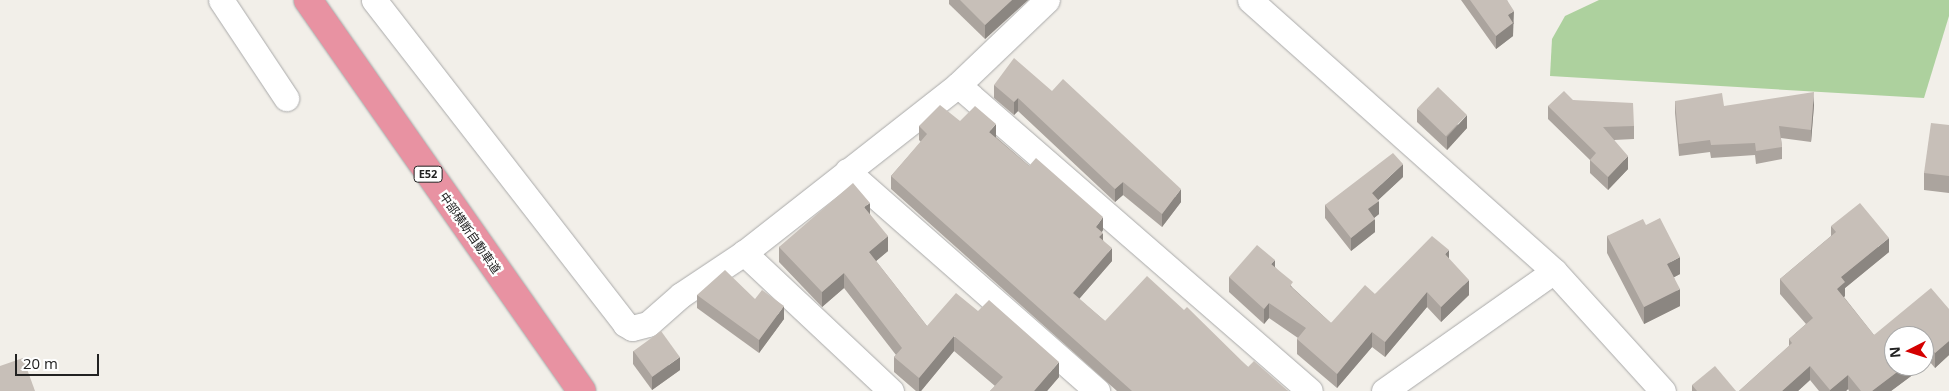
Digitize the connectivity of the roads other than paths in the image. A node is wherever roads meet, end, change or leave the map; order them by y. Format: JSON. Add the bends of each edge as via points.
{"nodes":[{"id":1,"x":221,"y":0,"type":"edge"},
{"id":2,"x":308,"y":0,"type":"edge"},
{"id":3,"x":374,"y":0,"type":"edge"},
{"id":4,"x":1048,"y":0,"type":"edge"},
{"id":5,"x":1250,"y":0,"type":"edge"},
{"id":6,"x":958,"y":85,"type":"junction"},
{"id":7,"x":286,"y":98,"type":"dead end"},
{"id":8,"x":847,"y":170,"type":"junction"},
{"id":9,"x":744,"y":253,"type":"junction"},
{"id":10,"x":1554,"y":271,"type":"junction"},
{"id":11,"x":582,"y":391,"type":"edge"},
{"id":12,"x":891,"y":391,"type":"edge"},
{"id":13,"x":1097,"y":391,"type":"edge"},
{"id":14,"x":1310,"y":391,"type":"edge"},
{"id":15,"x":1384,"y":391,"type":"edge"},
{"id":16,"x":1663,"y":391,"type":"edge"}],
"edges":[{"from":1,"to":7,"type":"street"},
{"from":2,"to":11,"type":"highway","name":"中部横断自動車道","number":"E52"},
{"from":3,"to":9,"type":"street","via":[[625,324],[632,328],[648,324],[681,295]]},
{"from":4,"to":6,"type":"street"},
{"from":5,"to":10,"type":"street"},
{"from":6,"to":8,"type":"street"},
{"from":6,"to":14,"type":"street"},
{"from":8,"to":9,"type":"street"},
{"from":8,"to":13,"type":"street"},
{"from":9,"to":12,"type":"street"},
{"from":10,"to":15,"type":"street"},
{"from":10,"to":16,"type":"street"}]}
